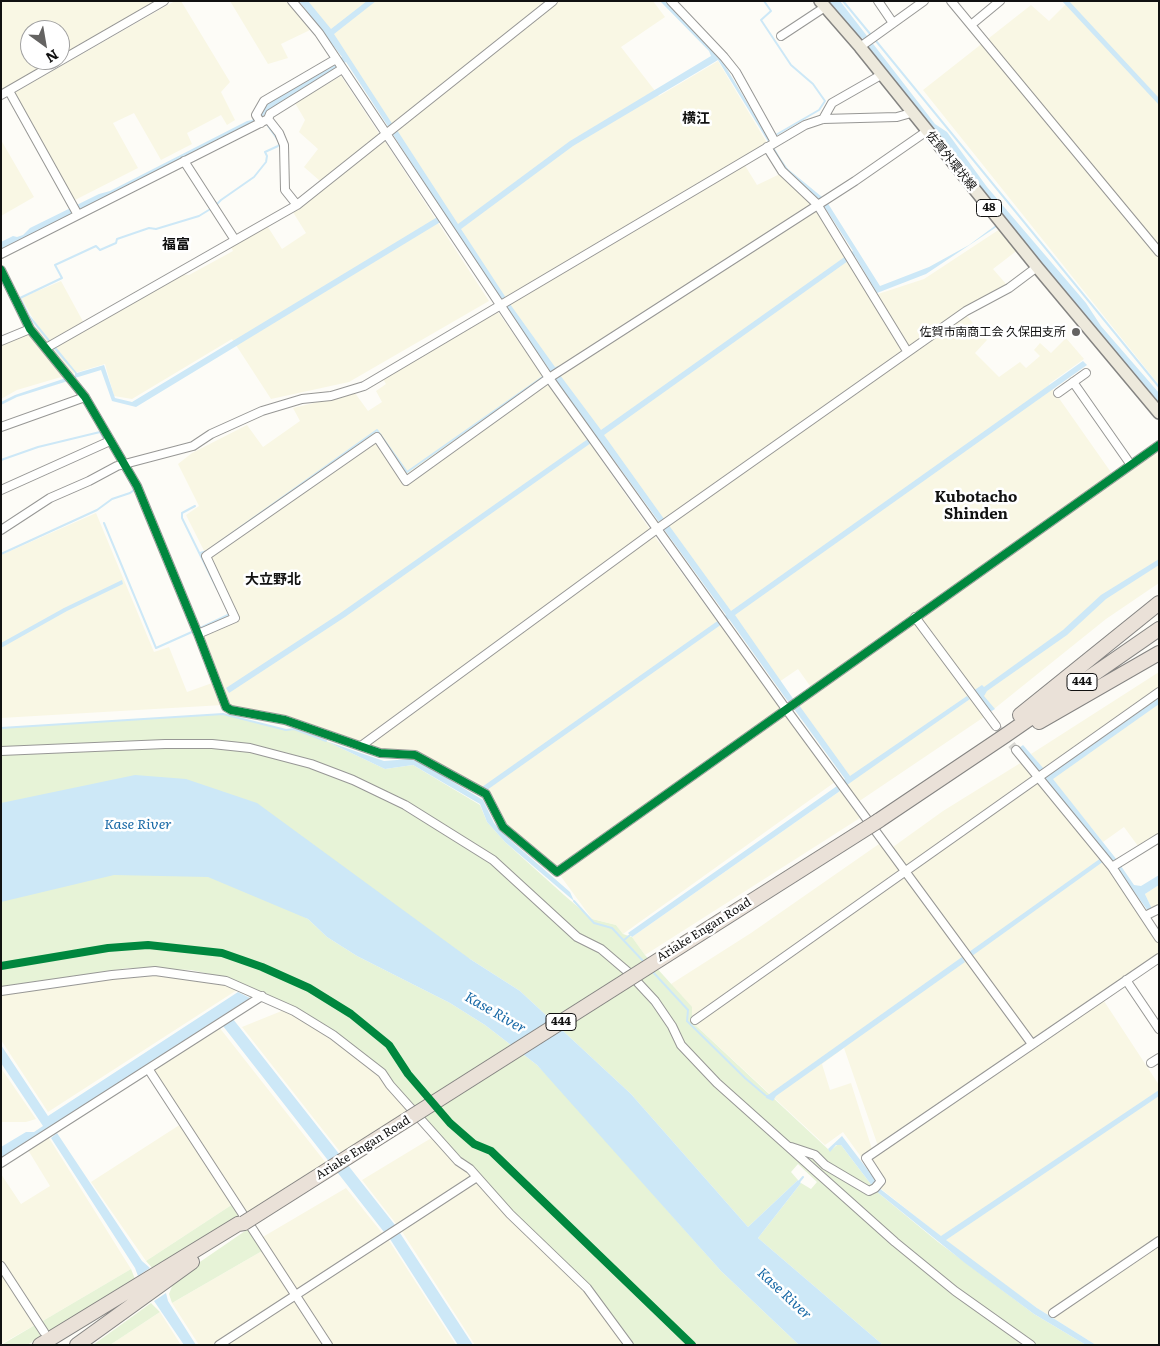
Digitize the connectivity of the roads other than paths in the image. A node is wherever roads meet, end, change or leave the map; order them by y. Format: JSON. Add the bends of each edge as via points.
{"nodes":[{"id":1,"x":164,"y":1,"type":"edge"},
{"id":2,"x":292,"y":1,"type":"edge"},
{"id":3,"x":553,"y":1,"type":"edge"},
{"id":4,"x":672,"y":1,"type":"edge"},
{"id":5,"x":878,"y":1,"type":"edge"},
{"id":6,"x":924,"y":1,"type":"edge"},
{"id":7,"x":951,"y":1,"type":"edge"},
{"id":8,"x":1000,"y":1,"type":"edge"},
{"id":9,"x":822,"y":4,"type":"edge"},
{"id":10,"x":893,"y":23,"type":"junction"},
{"id":11,"x":970,"y":25,"type":"junction"},
{"id":12,"x":781,"y":36,"type":"dead end"},
{"id":13,"x":865,"y":44,"type":"junction"},
{"id":14,"x":336,"y":59,"type":"junction"},
{"id":15,"x":342,"y":69,"type":"junction"},
{"id":16,"x":881,"y":75,"type":"junction"},
{"id":17,"x":5,"y":93,"type":"edge"},
{"id":18,"x":911,"y":113,"type":"junction"},
{"id":19,"x":823,"y":119,"type":"junction"},
{"id":20,"x":265,"y":121,"type":"junction"},
{"id":21,"x":390,"y":131,"type":"junction"},
{"id":22,"x":927,"y":131,"type":"junction"},
{"id":23,"x":773,"y":139,"type":"junction"},
{"id":24,"x":767,"y":146,"type":"junction"},
{"id":25,"x":184,"y":162,"type":"junction"},
{"id":26,"x":820,"y":202,"type":"junction"},
{"id":27,"x":297,"y":205,"type":"junction"},
{"id":28,"x":78,"y":215,"type":"junction"},
{"id":29,"x":234,"y":240,"type":"junction"},
{"id":30,"x":1159,"y":252,"type":"edge"},
{"id":31,"x":1,"y":254,"type":"edge"},
{"id":32,"x":1036,"y":267,"type":"junction"},
{"id":33,"x":1,"y":270,"type":"edge"},
{"id":34,"x":498,"y":305,"type":"junction"},
{"id":35,"x":30,"y":329,"type":"junction"},
{"id":36,"x":1,"y":341,"type":"edge"},
{"id":37,"x":50,"y":346,"type":"junction"},
{"id":38,"x":907,"y":351,"type":"junction"},
{"id":39,"x":1086,"y":373,"type":"dead end"},
{"id":40,"x":553,"y":375,"type":"junction"},
{"id":41,"x":1073,"y":382,"type":"junction"},
{"id":42,"x":1058,"y":393,"type":"dead end"},
{"id":43,"x":85,"y":397,"type":"junction"},
{"id":44,"x":1159,"y":413,"type":"edge"},
{"id":45,"x":1,"y":427,"type":"edge"},
{"id":46,"x":107,"y":443,"type":"junction"},
{"id":47,"x":1159,"y":445,"type":"edge"},
{"id":48,"x":121,"y":465,"type":"junction"},
{"id":49,"x":1131,"y":465,"type":"junction"},
{"id":50,"x":1,"y":490,"type":"edge"},
{"id":51,"x":658,"y":528,"type":"junction"},
{"id":52,"x":1,"y":530,"type":"edge"},
{"id":53,"x":1159,"y":603,"type":"edge"},
{"id":54,"x":915,"y":617,"type":"junction"},
{"id":55,"x":1159,"y":629,"type":"edge"},
{"id":56,"x":197,"y":631,"type":"junction"},
{"id":57,"x":1159,"y":653,"type":"edge"},
{"id":58,"x":1159,"y":692,"type":"edge"},
{"id":59,"x":788,"y":708,"type":"junction"},
{"id":60,"x":1001,"y":731,"type":"junction"},
{"id":61,"x":360,"y":746,"type":"junction"},
{"id":62,"x":1016,"y":750,"type":"tunnel mouth"},
{"id":63,"x":1,"y":751,"type":"edge"},
{"id":64,"x":1039,"y":777,"type":"junction"},
{"id":65,"x":1159,"y":838,"type":"edge"},
{"id":66,"x":1112,"y":867,"type":"junction"},
{"id":67,"x":904,"y":870,"type":"junction"},
{"id":68,"x":1159,"y":909,"type":"edge"},
{"id":69,"x":1145,"y":916,"type":"junction"},
{"id":70,"x":1159,"y":938,"type":"edge"},
{"id":71,"x":1159,"y":958,"type":"edge"},
{"id":72,"x":1126,"y":980,"type":"junction"},
{"id":73,"x":1,"y":991,"type":"edge"},
{"id":74,"x":262,"y":996,"type":"junction"},
{"id":75,"x":695,"y":1020,"type":"dead end"},
{"id":76,"x":1159,"y":1029,"type":"edge"},
{"id":77,"x":1032,"y":1044,"type":"junction"},
{"id":78,"x":1159,"y":1058,"type":"edge"},
{"id":79,"x":1151,"y":1063,"type":"dead end"},
{"id":80,"x":149,"y":1070,"type":"junction"},
{"id":81,"x":787,"y":1145,"type":"junction"},
{"id":82,"x":1,"y":1164,"type":"edge"},
{"id":83,"x":477,"y":1177,"type":"junction"},
{"id":84,"x":244,"y":1223,"type":"junction"},
{"id":85,"x":1159,"y":1241,"type":"edge"},
{"id":86,"x":1,"y":1266,"type":"edge"},
{"id":87,"x":296,"y":1296,"type":"junction"},
{"id":88,"x":1053,"y":1313,"type":"dead end"},
{"id":89,"x":42,"y":1338,"type":"edge"},
{"id":90,"x":77,"y":1345,"type":"edge"},
{"id":91,"x":219,"y":1345,"type":"edge"},
{"id":92,"x":328,"y":1345,"type":"edge"},
{"id":93,"x":629,"y":1345,"type":"edge"},
{"id":94,"x":1031,"y":1345,"type":"edge"}],
"edges":[{"from":1,"to":17,"type":"street"},
{"from":2,"to":14,"type":"street"},
{"from":3,"to":21,"type":"street"},
{"from":4,"to":23,"type":"street","via":[[730,64]]},
{"from":5,"to":10,"type":"street"},
{"from":6,"to":10,"type":"street"},
{"from":7,"to":11,"type":"street"},
{"from":8,"to":11,"type":"street"},
{"from":9,"to":12,"type":"street"},
{"from":9,"to":13,"type":"main road","name":"佐賀外環状線","number":"48"},
{"from":10,"to":13,"type":"street"},
{"from":11,"to":30,"type":"street"},
{"from":13,"to":16,"type":"main road","name":"佐賀外環状線","number":"48"},
{"from":14,"to":15,"type":"street"},
{"from":14,"to":20,"type":"street","via":[[264,101],[256,115]]},
{"from":15,"to":20,"type":"street","via":[[270,114]]},
{"from":15,"to":21,"type":"street"},
{"from":16,"to":18,"type":"main road","name":"佐賀外環状線","number":"48"},
{"from":16,"to":19,"type":"street","via":[[832,103]]},
{"from":17,"to":28,"type":"street"},
{"from":18,"to":19,"type":"street","via":[[897,117]]},
{"from":18,"to":22,"type":"main road","name":"佐賀外環状線","number":"48"},
{"from":19,"to":23,"type":"street"},
{"from":20,"to":25,"type":"street"},
{"from":20,"to":27,"type":"street","via":[[279,133],[284,146],[285,190]]},
{"from":21,"to":27,"type":"street"},
{"from":21,"to":34,"type":"street","via":[[441,218]]},
{"from":22,"to":26,"type":"street","via":[[855,182]]},
{"from":22,"to":32,"type":"main road","name":"佐賀外環状線","number":"48"},
{"from":23,"to":24,"type":"street"},
{"from":24,"to":26,"type":"street","via":[[782,172]]},
{"from":24,"to":34,"type":"street"},
{"from":25,"to":28,"type":"street"},
{"from":25,"to":29,"type":"street"},
{"from":26,"to":38,"type":"street"},
{"from":26,"to":40,"type":"street"},
{"from":27,"to":29,"type":"street"},
{"from":28,"to":31,"type":"street"},
{"from":29,"to":37,"type":"street"},
{"from":32,"to":38,"type":"street","via":[[1009,288],[966,311]]},
{"from":32,"to":44,"type":"main road","name":"佐賀外環状線","number":"48"},
{"from":33,"to":35,"type":"street"},
{"from":34,"to":40,"type":"street"},
{"from":34,"to":48,"type":"street","via":[[364,386],[262,411],[211,434],[193,446]]},
{"from":35,"to":36,"type":"street"},
{"from":35,"to":37,"type":"street"},
{"from":37,"to":43,"type":"street"},
{"from":38,"to":51,"type":"street"},
{"from":39,"to":41,"type":"street"},
{"from":40,"to":51,"type":"street","via":[[593,440]]},
{"from":40,"to":56,"type":"street","via":[[406,481],[376,437],[206,556],[235,618]]},
{"from":41,"to":42,"type":"street"},
{"from":41,"to":49,"type":"street"},
{"from":43,"to":45,"type":"street"},
{"from":43,"to":46,"type":"street"},
{"from":46,"to":48,"type":"street"},
{"from":46,"to":50,"type":"street"},
{"from":47,"to":49,"type":"street"},
{"from":48,"to":52,"type":"street","via":[[50,498]]},
{"from":48,"to":56,"type":"street","via":[[137,486]]},
{"from":49,"to":54,"type":"street"},
{"from":51,"to":59,"type":"street"},
{"from":51,"to":61,"type":"street"},
{"from":53,"to":60,"type":"highway"},
{"from":54,"to":59,"type":"street"},
{"from":54,"to":60,"type":"street"},
{"from":55,"to":60,"type":"highway","name":"Ariake Engan Road","number":"444"},
{"from":56,"to":61,"type":"street","via":[[226,707],[285,720]]},
{"from":57,"to":60,"type":"highway","via":[[1023,731]]},
{"from":58,"to":64,"type":"street"},
{"from":59,"to":61,"type":"street","via":[[557,872],[503,826],[486,794],[415,754],[380,754]]},
{"from":59,"to":67,"type":"street"},
{"from":60,"to":84,"type":"highway","name":"Ariake Engan Road","number":"444","bridge":true,"via":[[878,821]]},
{"from":62,"to":64,"type":"street"},
{"from":63,"to":81,"type":"street","via":[[165,744],[250,748],[311,764],[405,805],[493,860],[577,937],[601,949],[628,972],[655,1001],[681,1045],[717,1083]]},
{"from":64,"to":66,"type":"street"},
{"from":64,"to":67,"type":"street"},
{"from":65,"to":66,"type":"street"},
{"from":66,"to":69,"type":"street"},
{"from":67,"to":75,"type":"street"},
{"from":67,"to":77,"type":"street"},
{"from":68,"to":69,"type":"street"},
{"from":69,"to":70,"type":"street"},
{"from":71,"to":72,"type":"street"},
{"from":72,"to":76,"type":"street"},
{"from":72,"to":77,"type":"street"},
{"from":73,"to":74,"type":"street","via":[[154,971],[226,981]]},
{"from":74,"to":80,"type":"street"},
{"from":74,"to":83,"type":"street","via":[[294,1011],[333,1036],[382,1073],[458,1161]]},
{"from":77,"to":81,"type":"street","via":[[866,1158],[881,1181],[869,1191],[825,1165],[815,1155]]},
{"from":78,"to":79,"type":"street"},
{"from":80,"to":82,"type":"street"},
{"from":80,"to":87,"type":"street"},
{"from":81,"to":94,"type":"street","via":[[895,1242]]},
{"from":83,"to":87,"type":"street"},
{"from":83,"to":93,"type":"street","via":[[510,1214],[587,1288]]},
{"from":84,"to":89,"type":"highway"},
{"from":84,"to":90,"type":"highway"},
{"from":85,"to":88,"type":"street"},
{"from":86,"to":89,"type":"street"},
{"from":87,"to":91,"type":"street"},
{"from":87,"to":92,"type":"street"}]}
